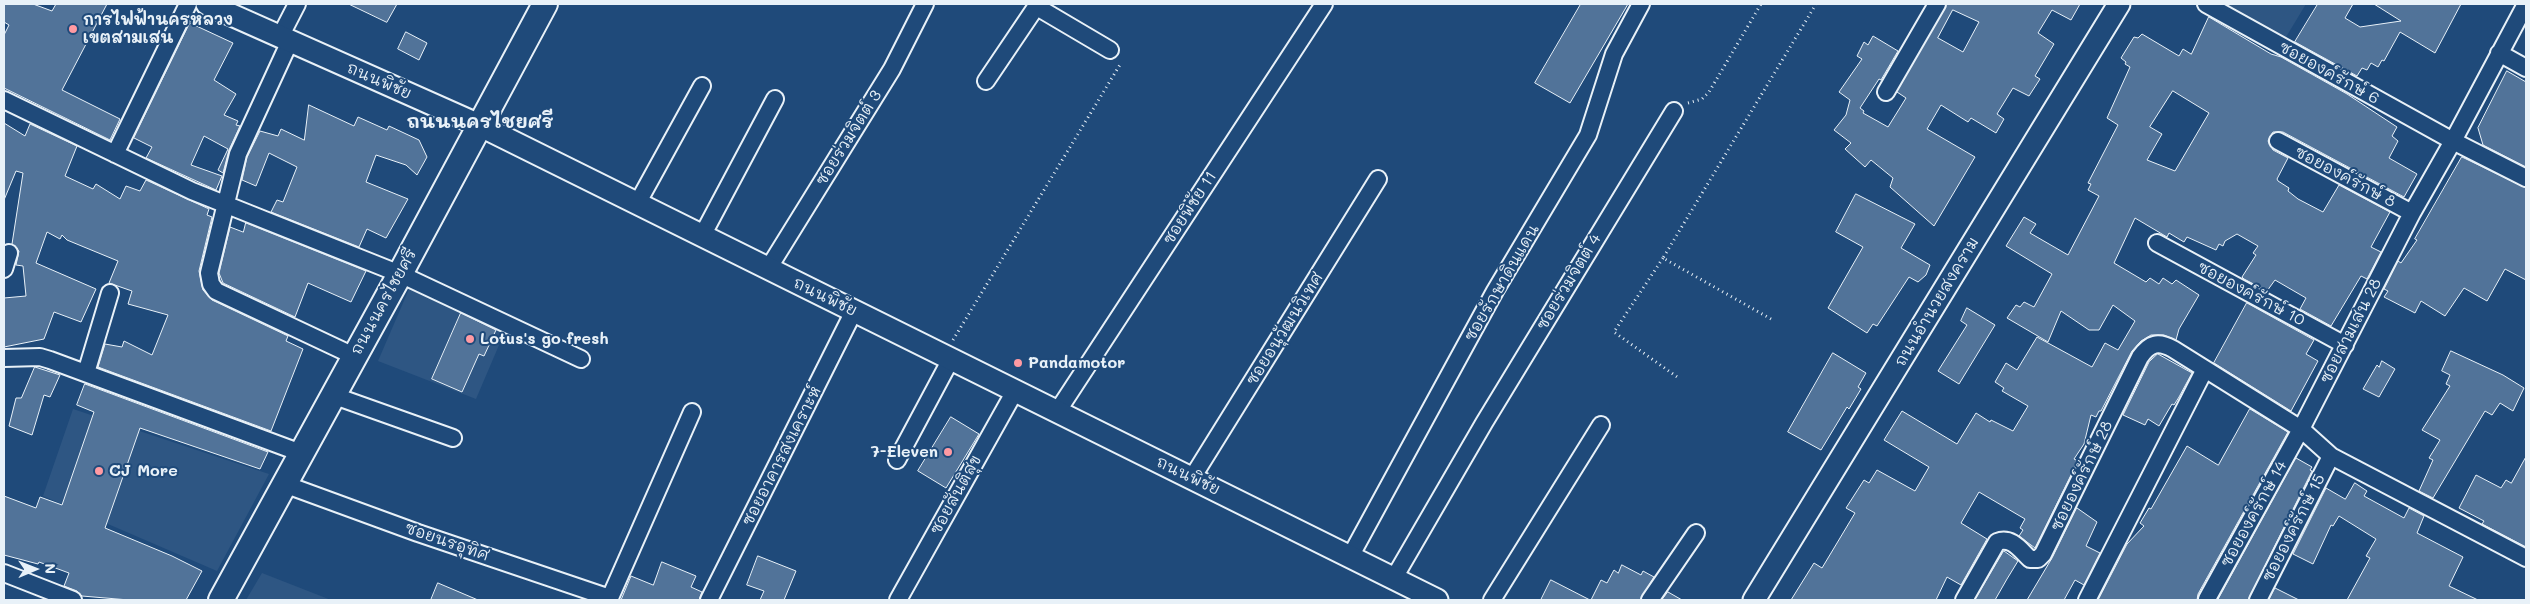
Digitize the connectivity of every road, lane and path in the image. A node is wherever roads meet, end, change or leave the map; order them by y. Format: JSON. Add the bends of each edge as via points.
{"nodes":[{"id":1,"x":188,"y":4,"type":"edge"},
{"id":2,"x":208,"y":4,"type":"edge"},
{"id":3,"x":297,"y":4,"type":"edge"},
{"id":4,"x":545,"y":4,"type":"edge"},
{"id":5,"x":925,"y":4,"type":"edge"},
{"id":6,"x":1324,"y":4,"type":"edge"},
{"id":7,"x":1641,"y":4,"type":"edge"},
{"id":8,"x":1761,"y":4,"type":"edge"},
{"id":9,"x":1816,"y":4,"type":"edge"},
{"id":10,"x":1937,"y":4,"type":"edge"},
{"id":11,"x":2119,"y":4,"type":"edge"},
{"id":12,"x":2206,"y":4,"type":"edge"},
{"id":13,"x":2526,"y":4,"type":"edge"},
{"id":14,"x":1038,"y":5,"type":"edge"},
{"id":15,"x":285,"y":39,"type":"junction"},
{"id":16,"x":1110,"y":50,"type":"dead end"},
{"id":17,"x":2500,"y":53,"type":"junction"},
{"id":18,"x":1125,"y":58,"type":"dead end"},
{"id":19,"x":2526,"y":68,"type":"edge"},
{"id":20,"x":986,"y":81,"type":"dead end"},
{"id":21,"x":702,"y":86,"type":"dead end"},
{"id":22,"x":1886,"y":92,"type":"dead end"},
{"id":23,"x":775,"y":99,"type":"dead end"},
{"id":24,"x":4,"y":100,"type":"edge"},
{"id":25,"x":1674,"y":111,"type":"joint"},
{"id":26,"x":479,"y":125,"type":"junction"},
{"id":27,"x":2278,"y":141,"type":"dead end"},
{"id":28,"x":2453,"y":142,"type":"junction"},
{"id":29,"x":115,"y":154,"type":"junction"},
{"id":30,"x":2526,"y":178,"type":"edge"},
{"id":31,"x":1378,"y":179,"type":"dead end"},
{"id":32,"x":224,"y":204,"type":"junction"},
{"id":33,"x":636,"y":204,"type":"junction"},
{"id":34,"x":2412,"y":213,"type":"junction"},
{"id":35,"x":702,"y":236,"type":"junction"},
{"id":36,"x":2157,"y":243,"type":"dead end"},
{"id":37,"x":10,"y":253,"type":"dead end"},
{"id":38,"x":1663,"y":258,"type":"junction"},
{"id":39,"x":4,"y":269,"type":"edge"},
{"id":40,"x":768,"y":269,"type":"junction"},
{"id":41,"x":400,"y":274,"type":"junction"},
{"id":42,"x":110,"y":293,"type":"dead end"},
{"id":43,"x":854,"y":311,"type":"junction"},
{"id":44,"x":1771,"y":319,"type":"dead end"},
{"id":45,"x":2345,"y":344,"type":"junction"},
{"id":46,"x":354,"y":356,"type":"junction"},
{"id":47,"x":947,"y":357,"type":"junction"},
{"id":48,"x":4,"y":358,"type":"edge"},
{"id":49,"x":581,"y":359,"type":"dead end"},
{"id":50,"x":2205,"y":369,"type":"junction"},
{"id":51,"x":86,"y":373,"type":"junction"},
{"id":52,"x":1680,"y":379,"type":"dead end"},
{"id":53,"x":1016,"y":391,"type":"junction"},
{"id":54,"x":332,"y":396,"type":"junction"},
{"id":55,"x":692,"y":412,"type":"dead end"},
{"id":56,"x":1057,"y":412,"type":"junction"},
{"id":57,"x":1601,"y":425,"type":"dead end"},
{"id":58,"x":2301,"y":429,"type":"junction"},
{"id":59,"x":453,"y":438,"type":"dead end"},
{"id":60,"x":301,"y":453,"type":"junction"},
{"id":61,"x":2331,"y":456,"type":"junction"},
{"id":62,"x":896,"y":460,"type":"dead end"},
{"id":63,"x":1192,"y":478,"type":"junction"},
{"id":64,"x":284,"y":484,"type":"junction"},
{"id":65,"x":1696,"y":533,"type":"dead end"},
{"id":66,"x":1350,"y":557,"type":"junction"},
{"id":67,"x":2526,"y":558,"type":"edge"},
{"id":68,"x":4,"y":573,"type":"edge"},
{"id":69,"x":1394,"y":578,"type":"junction"},
{"id":70,"x":610,"y":599,"type":"edge"},
{"id":71,"x":1433,"y":599,"type":"edge"},
{"id":72,"x":2207,"y":599,"type":"dead end"},
{"id":73,"x":73,"y":600,"type":"edge"},
{"id":74,"x":221,"y":600,"type":"edge"},
{"id":75,"x":709,"y":600,"type":"edge"},
{"id":76,"x":898,"y":600,"type":"edge"},
{"id":77,"x":1492,"y":600,"type":"edge"},
{"id":78,"x":1650,"y":600,"type":"edge"},
{"id":79,"x":1754,"y":600,"type":"edge"},
{"id":80,"x":1964,"y":600,"type":"edge"},
{"id":81,"x":2087,"y":600,"type":"edge"},
{"id":82,"x":2258,"y":600,"type":"edge"}],
"edges":[{"from":1,"to":29,"type":"street"},
{"from":2,"to":15,"type":"street","name":"ถนนพิชัย"},
{"from":3,"to":15,"type":"street"},
{"from":4,"to":26,"type":"main road","name":"ถนนนครไชยศรี"},
{"from":5,"to":40,"type":"street","name":"ซอยร่วมจิตต์ 3","via":[[892,69]]},
{"from":6,"to":56,"type":"street","name":"ซอยพิชัย 11"},
{"from":7,"to":66,"type":"street","name":"ซอยรักษาดินแดน","via":[[1614,54],[1588,135],[1495,291]]},
{"from":8,"to":25,"type":"path","via":[[1709,92],[1702,99]]},
{"from":9,"to":38,"type":"path"},
{"from":10,"to":22,"type":"street"},
{"from":11,"to":79,"type":"street","name":"ถนนอำนวยสงคราม"},
{"from":12,"to":28,"type":"street","name":"ซอยองค์รักษ์ 6"},
{"from":13,"to":17,"type":"street","name":"ซอยสามเสน 28"},
{"from":14,"to":16,"type":"street"},
{"from":14,"to":20,"type":"street"},
{"from":15,"to":26,"type":"street","name":"ถนนพิชัย"},
{"from":15,"to":32,"type":"street","via":[[238,154]]},
{"from":17,"to":19,"type":"street"},
{"from":17,"to":28,"type":"street","name":"ซอยสามเสน 28"},
{"from":18,"to":47,"type":"path"},
{"from":21,"to":33,"type":"street"},
{"from":23,"to":35,"type":"street"},
{"from":24,"to":29,"type":"street"},
{"from":25,"to":69,"type":"street","name":"ซอยร่วมจิตต์ 4","via":[[1484,423]]},
{"from":26,"to":33,"type":"street","name":"ถนนพิชัย"},
{"from":26,"to":41,"type":"main road","name":"ถนนนครไชยศรี"},
{"from":27,"to":34,"type":"street","name":"ซอยองค์รักษ์ 8"},
{"from":28,"to":30,"type":"street","name":"ซอยองค์รักษ์ 6"},
{"from":28,"to":34,"type":"street","name":"ซอยสามเสน 28"},
{"from":29,"to":32,"type":"street"},
{"from":31,"to":63,"type":"street","name":"ซอยอนุวัฒนวิเทศ"},
{"from":32,"to":41,"type":"street"},
{"from":32,"to":46,"type":"street","via":[[209,273],[216,291]]},
{"from":33,"to":35,"type":"street","name":"ถนนพิชัย"},
{"from":34,"to":45,"type":"street","name":"ซอยสามเสน 28"},
{"from":35,"to":40,"type":"street","name":"ถนนพิชัย"},
{"from":36,"to":45,"type":"street","name":"ซอยองค์รักษ์ 10"},
{"from":37,"to":39,"type":"street"},
{"from":38,"to":44,"type":"path"},
{"from":38,"to":52,"type":"path","via":[[1614,332]]},
{"from":40,"to":43,"type":"street","name":"ถนนพิชัย"},
{"from":41,"to":46,"type":"main road","name":"ถนนนครไชยศรี"},
{"from":41,"to":49,"type":"street"},
{"from":42,"to":51,"type":"street"},
{"from":43,"to":47,"type":"street","name":"ถนนพิชัย"},
{"from":43,"to":75,"type":"street","name":"ซอยอาคารสงเคราะห์"},
{"from":45,"to":58,"type":"street","name":"ซอยสามเสน 28"},
{"from":46,"to":54,"type":"main road","name":"ถนนนครไชยศรี"},
{"from":47,"to":53,"type":"street","name":"ถนนพิชัย"},
{"from":47,"to":62,"type":"street"},
{"from":48,"to":51,"type":"street","via":[[40,357]]},
{"from":50,"to":58,"type":"street","name":"ซอยองค์รักษ์ 28"},
{"from":50,"to":80,"type":"street","name":"ซอยองค์รักษ์ 28","via":[[2165,344],[2148,346],[2043,554],[2038,559],[2030,559],[2012,543],[1997,542]]},
{"from":50,"to":81,"type":"street"},
{"from":51,"to":60,"type":"street"},
{"from":53,"to":56,"type":"street","name":"ถนนพิชัย"},
{"from":53,"to":76,"type":"street","name":"ซอยสันติสุข"},
{"from":54,"to":59,"type":"street"},
{"from":54,"to":60,"type":"main road","name":"ถนนนครไชยศรี"},
{"from":55,"to":70,"type":"street"},
{"from":56,"to":63,"type":"street","name":"ถนนพิชัย"},
{"from":57,"to":77,"type":"street"},
{"from":58,"to":61,"type":"street"},
{"from":58,"to":72,"type":"street","name":"ซอยองค์รักษ์ 14"},
{"from":60,"to":64,"type":"main road","name":"ถนนนครไชยศรี"},
{"from":61,"to":67,"type":"street"},
{"from":61,"to":82,"type":"street","name":"ซอยองค์รักษ์ 15"},
{"from":63,"to":66,"type":"street","name":"ถนนพิชัย"},
{"from":64,"to":70,"type":"street","name":"ซอยนรอุทิศ"},
{"from":64,"to":74,"type":"main road","name":"ถนนนครไชยศรี"},
{"from":65,"to":78,"type":"street"},
{"from":66,"to":69,"type":"street","name":"ถนนพิชัย"},
{"from":68,"to":73,"type":"street"},
{"from":69,"to":71,"type":"street","name":"ถนนพิชัย"}]}
